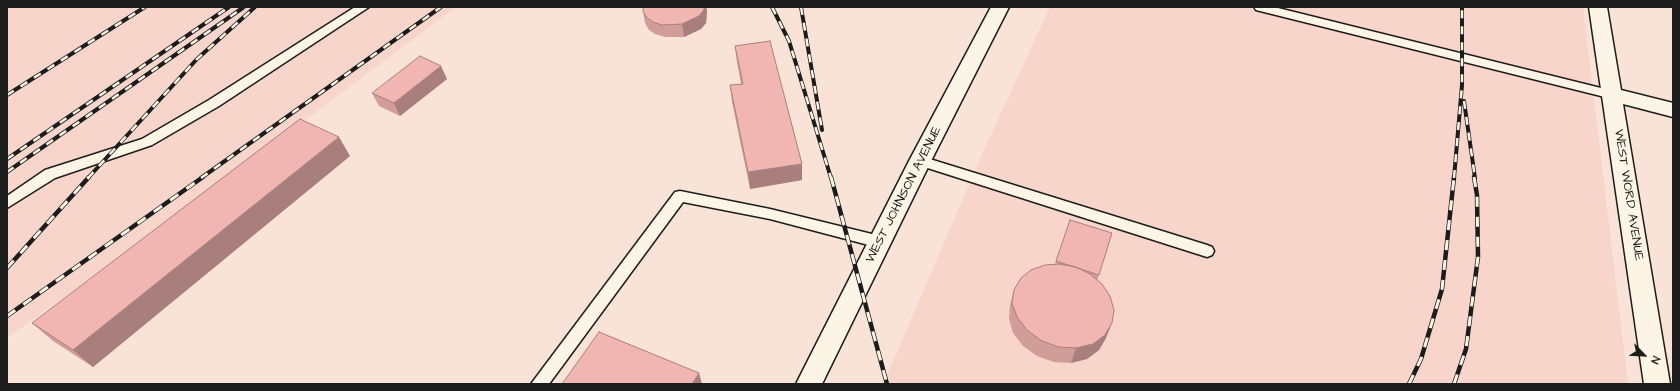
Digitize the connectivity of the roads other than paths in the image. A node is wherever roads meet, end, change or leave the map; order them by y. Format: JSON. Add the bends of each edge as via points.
{"nodes":[{"id":1,"x":363,"y":7,"type":"edge"},
{"id":2,"x":1000,"y":7,"type":"edge"},
{"id":3,"x":1260,"y":7,"type":"edge"},
{"id":4,"x":1598,"y":7,"type":"edge"},
{"id":5,"x":1613,"y":95,"type":"junction"},
{"id":6,"x":1673,"y":110,"type":"edge"},
{"id":7,"x":920,"y":161,"type":"junction"},
{"id":8,"x":7,"y":203,"type":"edge"},
{"id":9,"x":880,"y":242,"type":"junction"},
{"id":10,"x":1207,"y":251,"type":"dead end"},
{"id":11,"x":539,"y":384,"type":"edge"},
{"id":12,"x":810,"y":384,"type":"edge"},
{"id":13,"x":1656,"y":384,"type":"edge"}],
"edges":[{"from":1,"to":8,"type":"lane","via":[[214,103],[147,142],[50,174]]},
{"from":2,"to":7,"type":"street","name":"WEST JOHNSON AVENUE"},
{"from":3,"to":5,"type":"lane"},
{"from":4,"to":5,"type":"street","name":"WEST WORD AVENUE"},
{"from":5,"to":6,"type":"street"},
{"from":5,"to":13,"type":"street","name":"WEST WORD AVENUE"},
{"from":7,"to":9,"type":"street","name":"WEST JOHNSON AVENUE"},
{"from":7,"to":10,"type":"lane"},
{"from":9,"to":11,"type":"lane","via":[[770,214],[680,196]]},
{"from":9,"to":12,"type":"street","name":"WEST JOHNSON AVENUE"}]}
